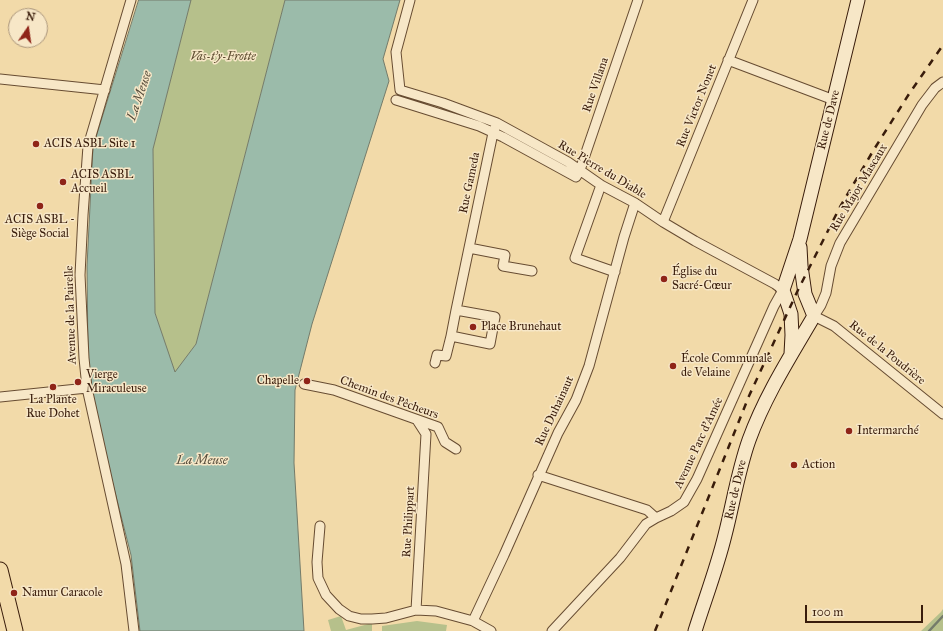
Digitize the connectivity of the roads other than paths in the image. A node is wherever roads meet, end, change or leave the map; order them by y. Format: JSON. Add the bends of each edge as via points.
{"nodes":[{"id":1,"x":131,"y":0,"type":"edge"},
{"id":2,"x":410,"y":0,"type":"edge"},
{"id":3,"x":638,"y":0,"type":"edge"},
{"id":4,"x":753,"y":0,"type":"edge"},
{"id":5,"x":858,"y":0,"type":"edge"},
{"id":6,"x":728,"y":60,"type":"junction"},
{"id":7,"x":0,"y":79,"type":"edge"},
{"id":8,"x":943,"y":82,"type":"edge"},
{"id":9,"x":105,"y":90,"type":"junction"},
{"id":10,"x":396,"y":100,"type":"dead end"},
{"id":11,"x":834,"y":100,"type":"junction"},
{"id":12,"x":497,"y":123,"type":"junction"},
{"id":13,"x":493,"y":132,"type":"junction"},
{"id":14,"x":578,"y":174,"type":"junction"},
{"id":15,"x":601,"y":185,"type":"junction"},
{"id":16,"x":635,"y":203,"type":"junction"},
{"id":17,"x":663,"y":222,"type":"junction"},
{"id":18,"x":800,"y":239,"type":"junction"},
{"id":19,"x":469,"y":248,"type":"junction"},
{"id":20,"x":532,"y":271,"type":"dead end"},
{"id":21,"x":615,"y":272,"type":"junction"},
{"id":22,"x":783,"y":290,"type":"junction"},
{"id":23,"x":805,"y":294,"type":"junction"},
{"id":24,"x":456,"y":310,"type":"junction"},
{"id":25,"x":791,"y":314,"type":"junction"},
{"id":26,"x":814,"y":316,"type":"junction"},
{"id":27,"x":451,"y":336,"type":"junction"},
{"id":28,"x":791,"y":354,"type":"junction"},
{"id":29,"x":435,"y":363,"type":"dead end"},
{"id":30,"x":304,"y":384,"type":"dead end"},
{"id":31,"x":87,"y":388,"type":"junction"},
{"id":32,"x":0,"y":397,"type":"edge"},
{"id":33,"x":943,"y":414,"type":"edge"},
{"id":34,"x":417,"y":420,"type":"junction"},
{"id":35,"x":426,"y":434,"type":"junction"},
{"id":36,"x":445,"y":442,"type":"junction"},
{"id":37,"x":456,"y":449,"type":"dead end"},
{"id":38,"x":538,"y":475,"type":"junction"},
{"id":39,"x":656,"y":518,"type":"junction"},
{"id":40,"x":320,"y":526,"type":"dead end"},
{"id":41,"x":0,"y":570,"type":"edge"},
{"id":42,"x":3,"y":593,"type":"edge"},
{"id":43,"x":416,"y":610,"type":"junction"},
{"id":44,"x":473,"y":621,"type":"junction"},
{"id":45,"x":15,"y":631,"type":"edge"},
{"id":46,"x":134,"y":631,"type":"edge"},
{"id":47,"x":491,"y":631,"type":"edge"},
{"id":48,"x":552,"y":631,"type":"edge"},
{"id":49,"x":695,"y":631,"type":"edge"}],
"edges":[{"from":1,"to":9,"type":"street","name":"Avenue de la Pairelle"},
{"from":2,"to":12,"type":"street","name":"Rue Pierre du Diable","via":[[396,52],[400,90]]},
{"from":3,"to":14,"type":"street","name":"Rue Villana"},
{"from":4,"to":6,"type":"street","name":"Rue Victor Nonet"},
{"from":5,"to":11,"type":"main road","name":"Rue de Dave"},
{"from":6,"to":11,"type":"street"},
{"from":6,"to":17,"type":"street","name":"Rue Victor Nonet"},
{"from":7,"to":9,"type":"street"},
{"from":8,"to":26,"type":"street","name":"Rue Major Mascaux","via":[[922,105],[840,243],[831,266],[824,299]]},
{"from":9,"to":31,"type":"street","name":"Avenue de la Pairelle","via":[[88,146],[83,214],[80,274]]},
{"from":10,"to":13,"type":"street","name":"Rue Pierre du Diable"},
{"from":11,"to":18,"type":"main road","name":"Rue de Dave"},
{"from":12,"to":13,"type":"street","name":"Rue Gameda"},
{"from":12,"to":14,"type":"street","name":"Rue Pierre du Diable","via":[[543,148]]},
{"from":13,"to":14,"type":"street","name":"Rue Pierre du Diable"},
{"from":13,"to":19,"type":"street","name":"Rue Gameda"},
{"from":14,"to":15,"type":"street","name":"Rue Pierre du Diable"},
{"from":15,"to":16,"type":"street","name":"Rue Pierre du Diable"},
{"from":15,"to":21,"type":"street","via":[[575,258]]},
{"from":16,"to":17,"type":"street","name":"Rue Pierre du Diable"},
{"from":16,"to":21,"type":"street","name":"Rue Duhainaut"},
{"from":17,"to":22,"type":"street","name":"Rue Pierre du Diable"},
{"from":18,"to":22,"type":"main road","name":"Rue de Dave"},
{"from":18,"to":23,"type":"main road","name":"Rue de Dave"},
{"from":19,"to":20,"type":"street","via":[[505,255],[503,266]]},
{"from":19,"to":24,"type":"street","name":"Rue Gameda"},
{"from":21,"to":38,"type":"street","name":"Rue Duhainaut","via":[[589,366],[576,400]]},
{"from":22,"to":23,"type":"main road","via":[[792,288]]},
{"from":22,"to":25,"type":"main road","name":"Rue de Dave"},
{"from":22,"to":39,"type":"street","name":"Avenue Parc d'Amée","via":[[697,479],[684,502]]},
{"from":23,"to":26,"type":"main road","name":"Rue de Dave"},
{"from":24,"to":27,"type":"street"},
{"from":24,"to":27,"type":"street","via":[[495,317],[490,344]]},
{"from":25,"to":26,"type":"main road","via":[[806,319]]},
{"from":25,"to":28,"type":"main road","name":"Rue de Dave"},
{"from":26,"to":28,"type":"main road","name":"Rue de Dave"},
{"from":26,"to":33,"type":"street","name":"Rue de la Poudrière","via":[[834,326]]},
{"from":27,"to":29,"type":"street","via":[[446,356],[437,355]]},
{"from":28,"to":49,"type":"main road","name":"Rue de Dave","via":[[766,399],[742,460],[718,563]]},
{"from":30,"to":34,"type":"street","name":"Chemin des Pêcheurs","via":[[334,390]]},
{"from":31,"to":32,"type":"street"},
{"from":31,"to":46,"type":"street","name":"Avenue de la Pairelle","via":[[126,564]]},
{"from":34,"to":35,"type":"street"},
{"from":34,"to":36,"type":"street","name":"Chemin des Pêcheurs","via":[[438,427]]},
{"from":35,"to":36,"type":"street"},
{"from":35,"to":43,"type":"street","name":"Rue Philippart"},
{"from":36,"to":37,"type":"street","name":"Chemin des Pêcheurs"},
{"from":38,"to":39,"type":"street","via":[[647,510]]},
{"from":38,"to":44,"type":"street","name":"Rue Duhainaut"},
{"from":39,"to":48,"type":"street","name":"Avenue Parc d'Amée","via":[[646,524],[620,558]]},
{"from":40,"to":43,"type":"street","via":[[318,578],[326,595],[339,609],[349,616],[361,619],[386,618]]},
{"from":41,"to":42,"type":"main road"},
{"from":42,"to":45,"type":"main road"},
{"from":43,"to":44,"type":"street"},
{"from":44,"to":47,"type":"street"}]}
